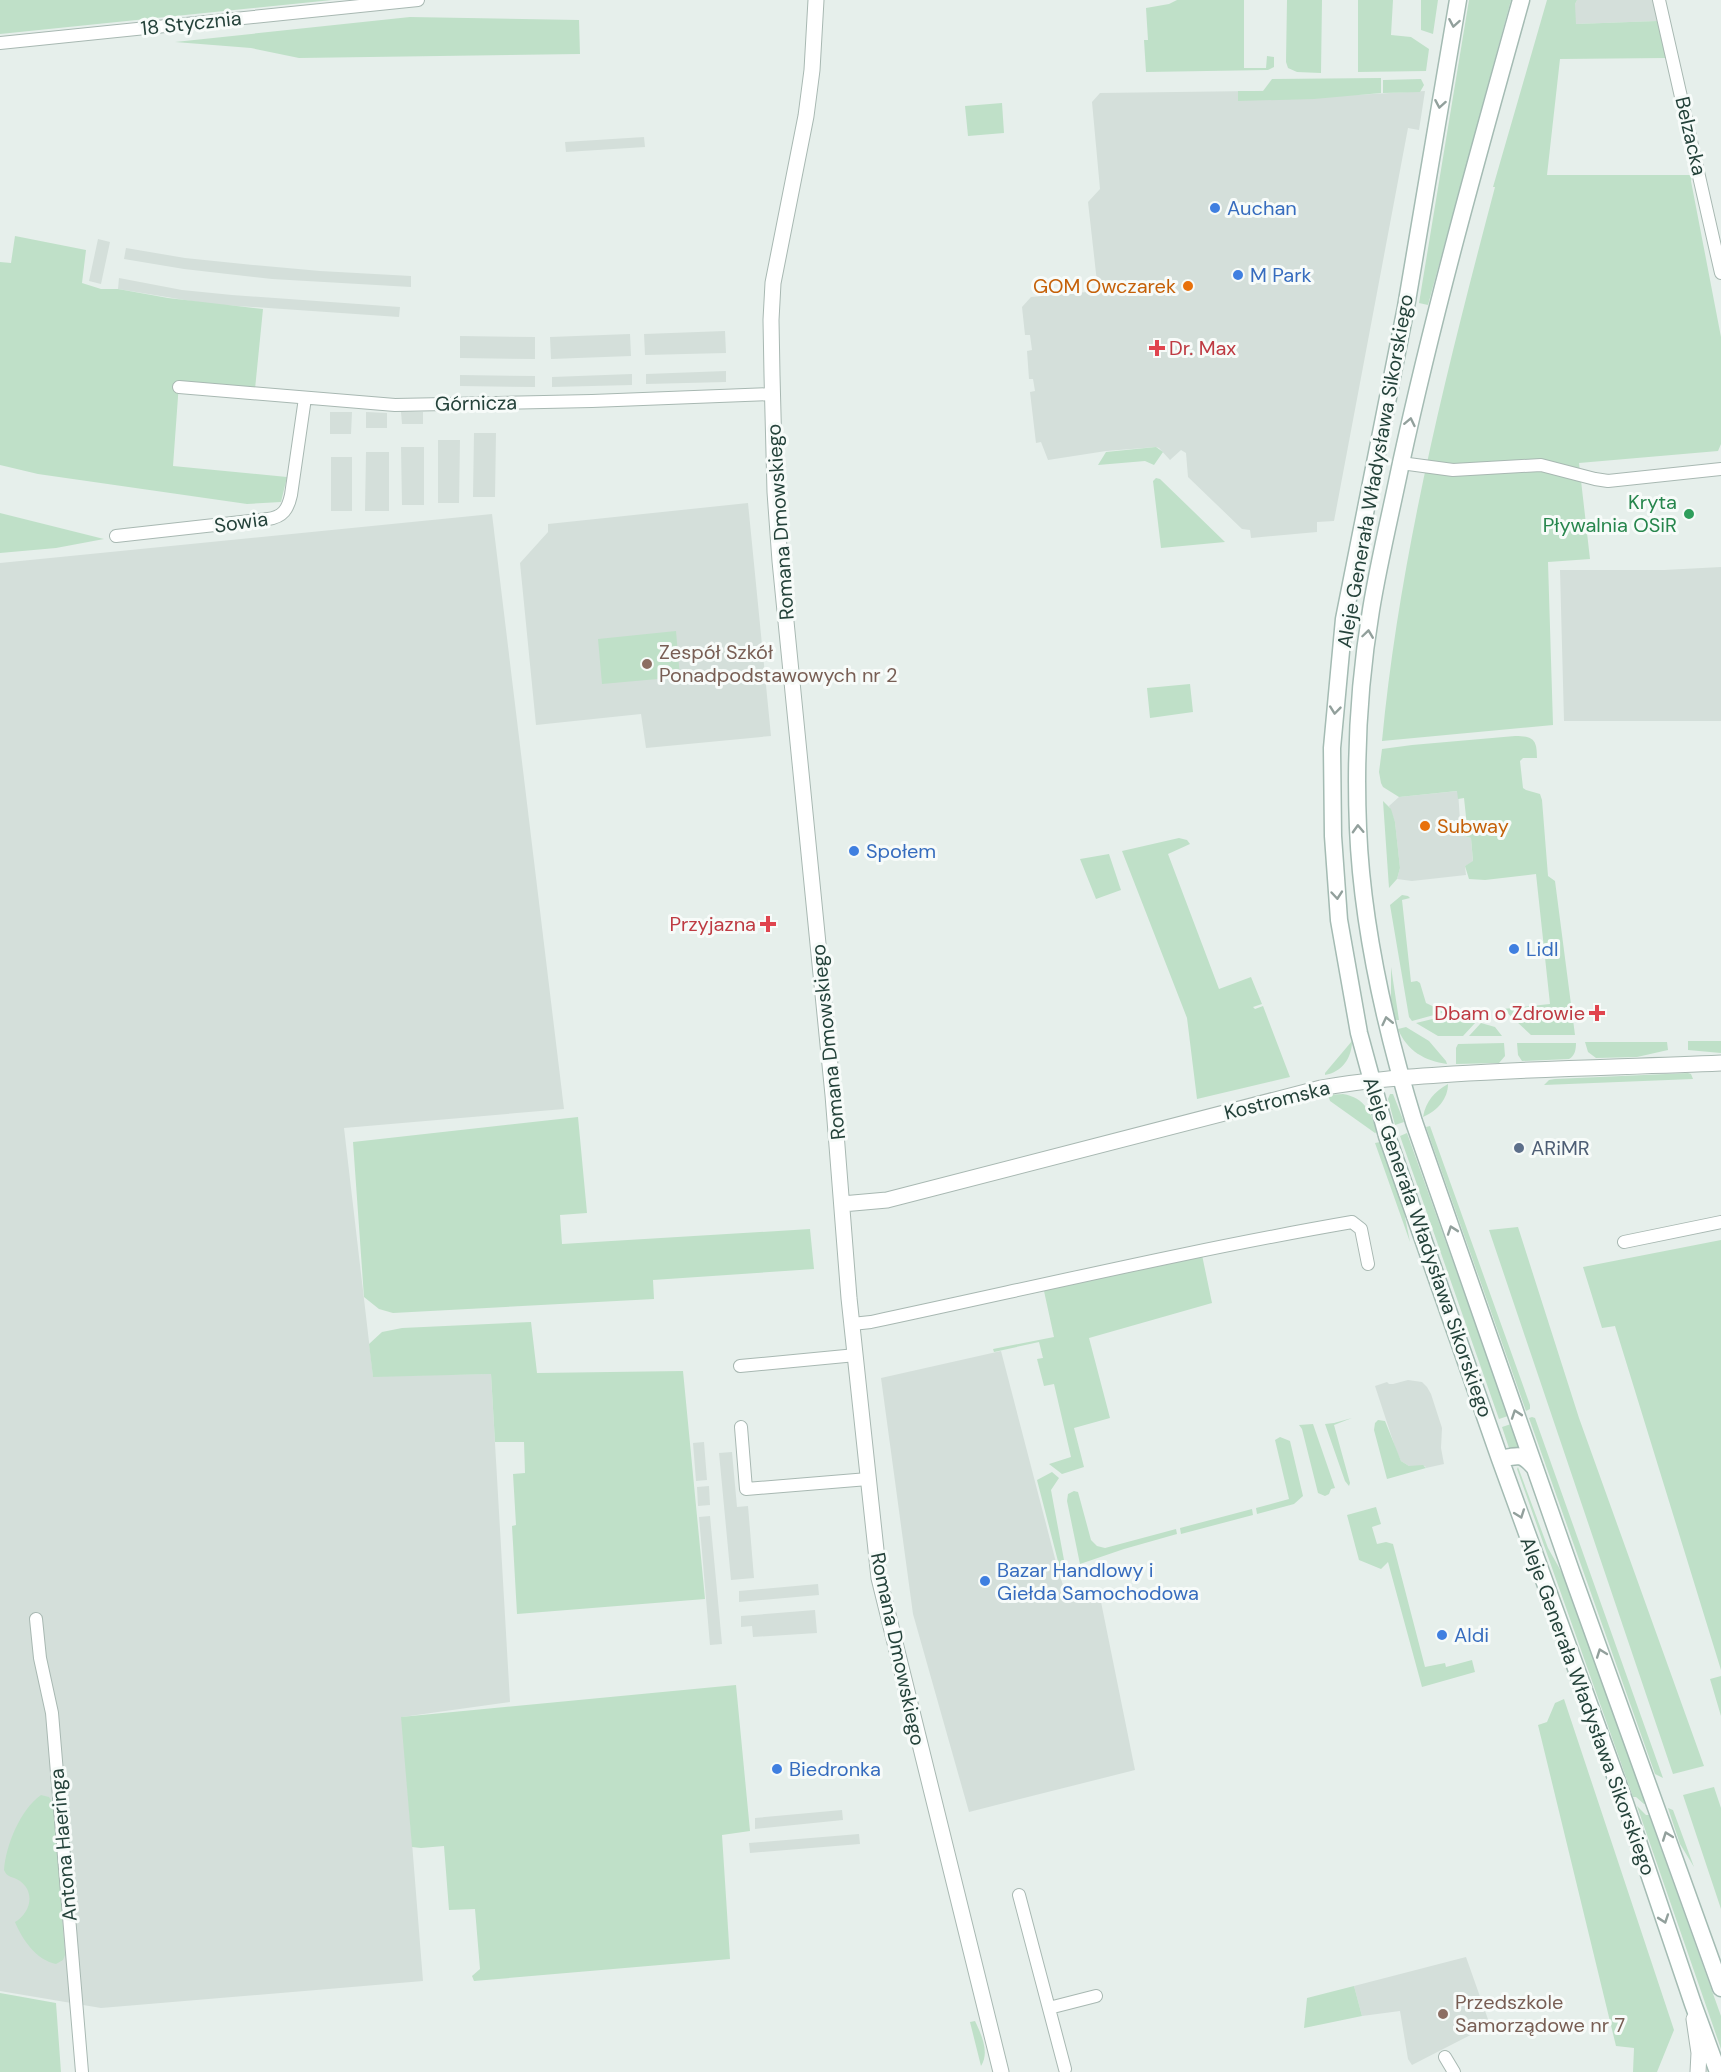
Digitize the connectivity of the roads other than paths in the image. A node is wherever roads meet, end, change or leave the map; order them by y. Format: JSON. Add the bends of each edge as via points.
{"nodes":[{"id":1,"x":418,"y":0,"type":"edge"},
{"id":2,"x":816,"y":0,"type":"edge"},
{"id":3,"x":1458,"y":0,"type":"edge"},
{"id":4,"x":1521,"y":0,"type":"edge"},
{"id":5,"x":1659,"y":0,"type":"edge"},
{"id":6,"x":0,"y":43,"type":"edge"},
{"id":7,"x":1721,"y":273,"type":"edge"},
{"id":8,"x":179,"y":387,"type":"dead end"},
{"id":9,"x":773,"y":394,"type":"junction"},
{"id":10,"x":305,"y":398,"type":"junction"},
{"id":11,"x":1401,"y":463,"type":"junction"},
{"id":12,"x":1721,"y":469,"type":"edge"},
{"id":13,"x":116,"y":536,"type":"dead end"},
{"id":14,"x":1721,"y":1063,"type":"edge"},
{"id":15,"x":1401,"y":1078,"type":"junction"},
{"id":16,"x":1370,"y":1080,"type":"junction"},
{"id":17,"x":842,"y":1204,"type":"junction"},
{"id":18,"x":1721,"y":1222,"type":"edge"},
{"id":19,"x":1624,"y":1242,"type":"dead end"},
{"id":20,"x":1368,"y":1264,"type":"dead end"},
{"id":21,"x":852,"y":1324,"type":"junction"},
{"id":22,"x":856,"y":1355,"type":"junction"},
{"id":23,"x":740,"y":1366,"type":"dead end"},
{"id":24,"x":741,"y":1426,"type":"dead end"},
{"id":25,"x":1500,"y":1459,"type":"junction"},
{"id":26,"x":1535,"y":1469,"type":"junction"},
{"id":27,"x":868,"y":1479,"type":"junction"},
{"id":28,"x":36,"y":1619,"type":"dead end"},
{"id":29,"x":1019,"y":1895,"type":"dead end"},
{"id":30,"x":1721,"y":1988,"type":"edge"},
{"id":31,"x":1096,"y":1996,"type":"dead end"},
{"id":32,"x":1693,"y":2004,"type":"junction"},
{"id":33,"x":1048,"y":2008,"type":"junction"},
{"id":34,"x":1446,"y":2057,"type":"dead end"},
{"id":35,"x":1065,"y":2069,"type":"dead end"},
{"id":36,"x":82,"y":2072,"type":"edge"},
{"id":37,"x":1001,"y":2072,"type":"edge"},
{"id":38,"x":1454,"y":2072,"type":"edge"},
{"id":39,"x":1698,"y":2072,"type":"edge"},
{"id":40,"x":1718,"y":2072,"type":"edge"}],
"edges":[{"from":1,"to":6,"type":"street","name":"18 Stycznia"},
{"from":2,"to":9,"type":"street","name":"Romana Dmowskiego","via":[[806,116],[773,283]]},
{"from":3,"to":16,"type":"main road","name":"Aleje Generała Władysława Sikorskiego","one_way":true,"via":[[1406,307],[1344,619],[1332,741],[1339,920]]},
{"from":11,"to":4,"type":"main road","name":"Aleje Generała Władysława Sikorskiego","one_way":true,"via":[[1450,255]]},
{"from":5,"to":7,"type":"street","name":"Belzacka"},
{"from":8,"to":10,"type":"street","name":"Górnicza"},
{"from":9,"to":10,"type":"street","name":"Górnicza","via":[[449,405]]},
{"from":9,"to":17,"type":"street","name":"Romana Dmowskiego","via":[[780,561]]},
{"from":10,"to":13,"type":"street","name":"Sowia","via":[[290,500],[282,515]]},
{"from":11,"to":12,"type":"street","via":[[1453,470],[1541,465],[1608,481]]},
{"from":15,"to":11,"type":"main road","name":"Aleje Generała Władysława Sikorskiego","one_way":true,"via":[[1362,885],[1357,772],[1371,610]]},
{"from":14,"to":15,"type":"street","name":"Kostromska"},
{"from":15,"to":16,"type":"street","name":"Kostromska"},
{"from":26,"to":15,"type":"main road","name":"Aleje Generała Władysława Sikorskiego","one_way":true},
{"from":16,"to":17,"type":"street","name":"Kostromska","via":[[1322,1088],[887,1200]]},
{"from":16,"to":25,"type":"main road","name":"Aleje Generała Władysława Sikorskiego"},
{"from":17,"to":21,"type":"street","name":"Romana Dmowskiego"},
{"from":18,"to":19,"type":"street"},
{"from":20,"to":21,"type":"street","via":[[1361,1229],[1352,1222]]},
{"from":21,"to":22,"type":"street","name":"Romana Dmowskiego"},
{"from":22,"to":23,"type":"street"},
{"from":22,"to":27,"type":"street","name":"Romana Dmowskiego"},
{"from":24,"to":27,"type":"street","via":[[746,1490]]},
{"from":25,"to":26,"type":"main road","via":[[1520,1455]]},
{"from":25,"to":32,"type":"main road","name":"Aleje Generała Władysława Sikorskiego","one_way":true},
{"from":30,"to":26,"type":"main road","name":"Aleje Generała Władysława Sikorskiego","one_way":true},
{"from":27,"to":37,"type":"street","name":"Romana Dmowskiego","via":[[885,1608]]},
{"from":28,"to":36,"type":"street","name":"Antona Haeringa","via":[[52,1713]]},
{"from":29,"to":33,"type":"street"},
{"from":31,"to":33,"type":"street"},
{"from":32,"to":39,"type":"street"},
{"from":32,"to":40,"type":"main road","name":"Aleje Generała Władysława Sikorskiego"},
{"from":33,"to":35,"type":"street"},
{"from":34,"to":38,"type":"street"}]}
